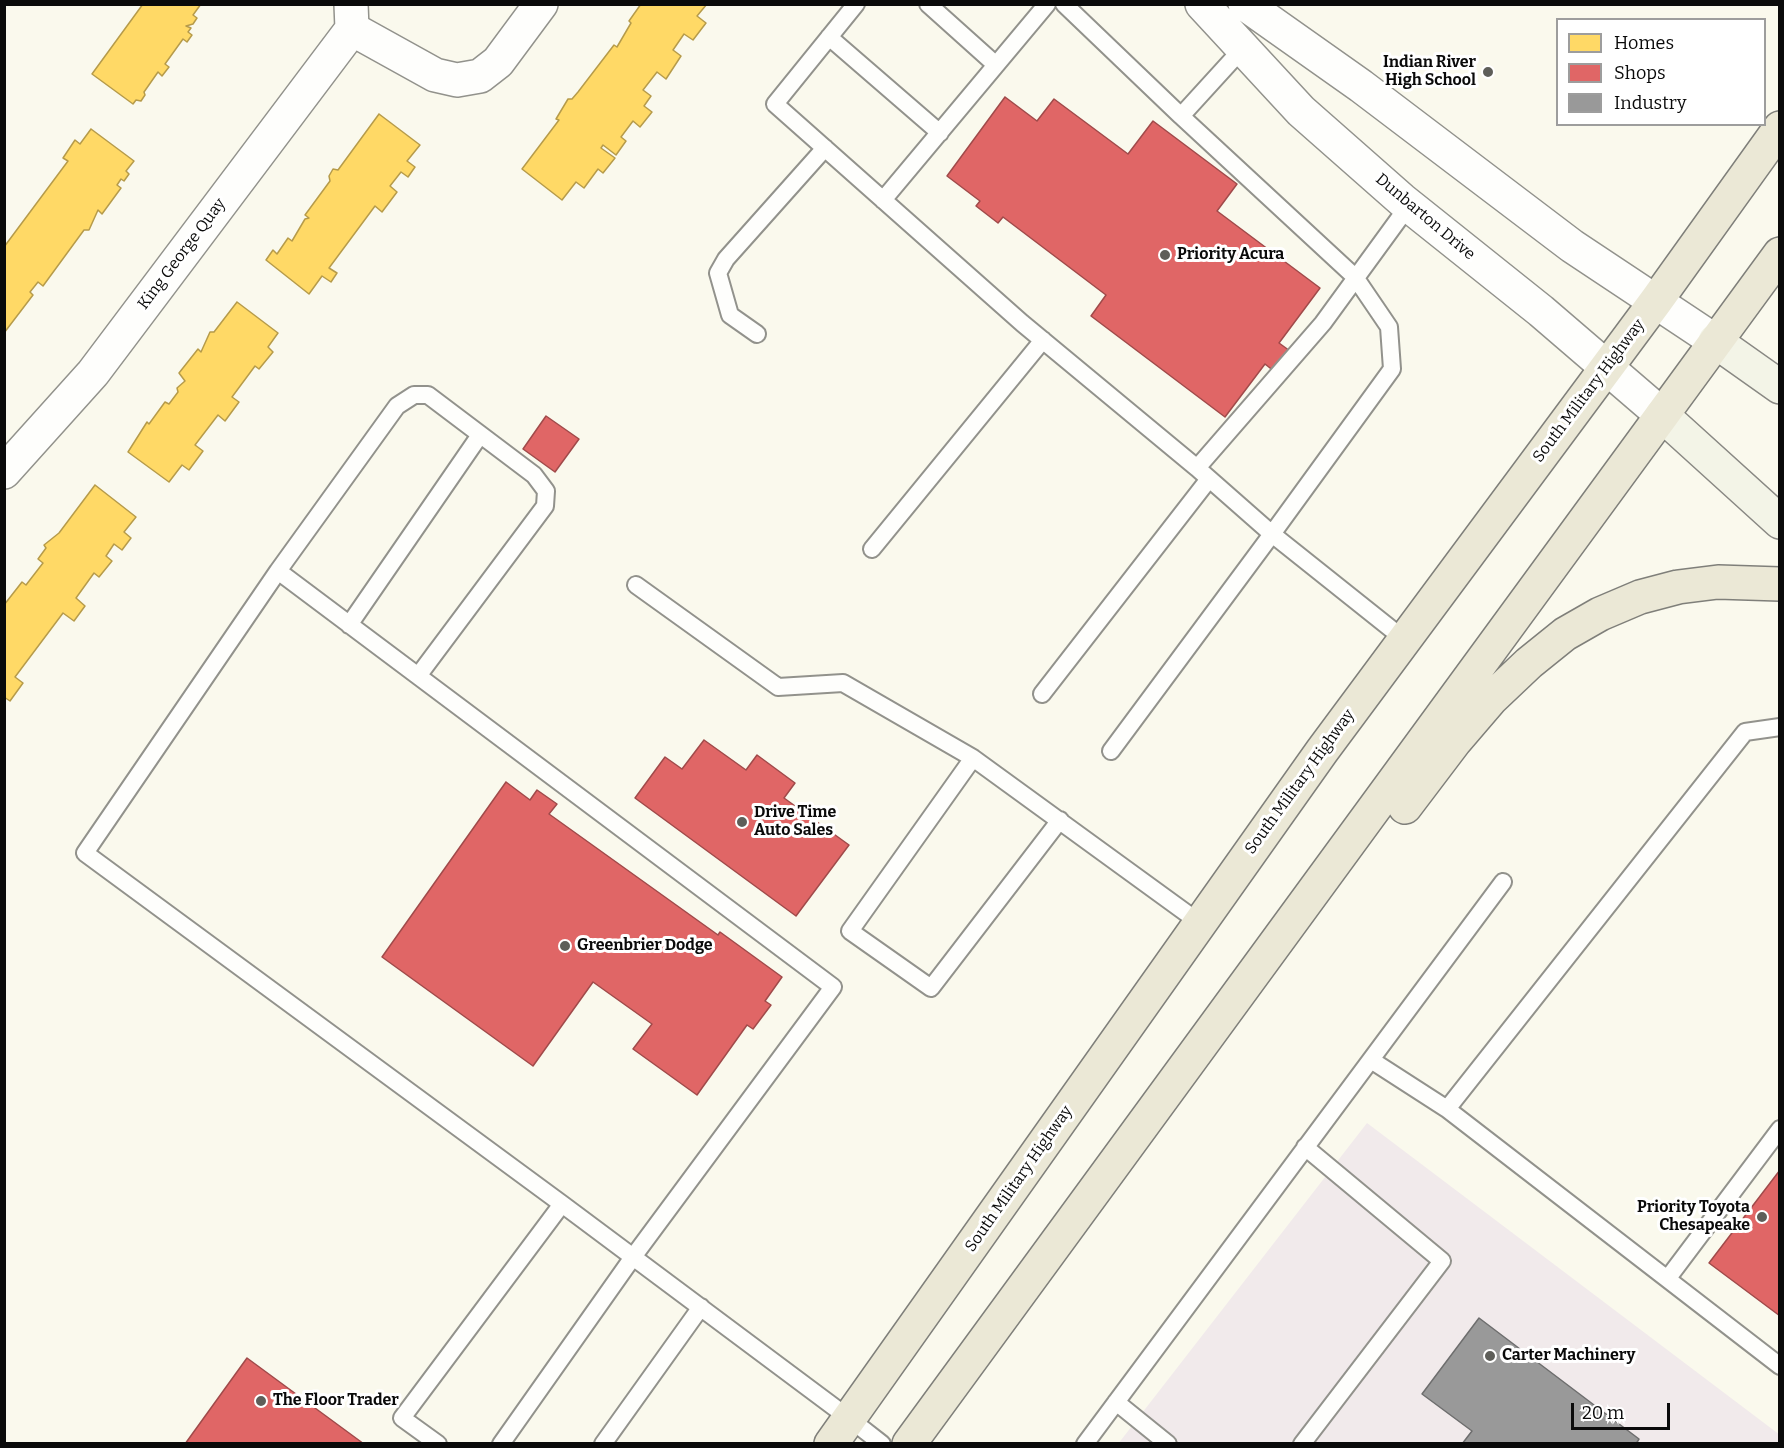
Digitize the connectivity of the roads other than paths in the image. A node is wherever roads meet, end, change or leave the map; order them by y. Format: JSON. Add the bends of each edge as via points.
{"nodes":[{"id":1,"x":542,"y":4,"type":"edge"},
{"id":2,"x":856,"y":4,"type":"edge"},
{"id":3,"x":928,"y":4,"type":"edge"},
{"id":4,"x":1047,"y":4,"type":"edge"},
{"id":5,"x":1064,"y":4,"type":"edge"},
{"id":6,"x":1202,"y":4,"type":"edge"},
{"id":7,"x":1245,"y":4,"type":"edge"},
{"id":8,"x":351,"y":17,"type":"edge"},
{"id":9,"x":829,"y":37,"type":"junction"},
{"id":10,"x":1243,"y":48,"type":"junction"},
{"id":11,"x":996,"y":65,"type":"junction"},
{"id":12,"x":1181,"y":116,"type":"junction"},
{"id":13,"x":1779,"y":128,"type":"edge"},
{"id":14,"x":940,"y":133,"type":"junction"},
{"id":15,"x":825,"y":148,"type":"junction"},
{"id":16,"x":884,"y":200,"type":"junction"},
{"id":17,"x":1409,"y":205,"type":"junction"},
{"id":18,"x":1779,"y":254,"type":"edge"},
{"id":19,"x":1355,"y":276,"type":"junction"},
{"id":20,"x":1656,"y":302,"type":"junction"},
{"id":21,"x":758,"y":334,"type":"dead end"},
{"id":22,"x":1042,"y":340,"type":"junction"},
{"id":23,"x":1715,"y":341,"type":"junction"},
{"id":24,"x":1607,"y":367,"type":"junction"},
{"id":25,"x":1779,"y":387,"type":"edge"},
{"id":26,"x":1662,"y":415,"type":"junction"},
{"id":27,"x":480,"y":435,"type":"junction"},
{"id":28,"x":4,"y":472,"type":"edge"},
{"id":29,"x":1203,"y":474,"type":"junction"},
{"id":30,"x":1779,"y":522,"type":"edge"},
{"id":31,"x":1272,"y":534,"type":"junction"},
{"id":32,"x":872,"y":549,"type":"dead end"},
{"id":33,"x":278,"y":571,"type":"junction"},
{"id":34,"x":1779,"y":584,"type":"edge"},
{"id":35,"x":636,"y":585,"type":"dead end"},
{"id":36,"x":349,"y":625,"type":"junction"},
{"id":37,"x":1405,"y":640,"type":"junction"},
{"id":38,"x":418,"y":676,"type":"junction"},
{"id":39,"x":1042,"y":694,"type":"dead end"},
{"id":40,"x":1779,"y":727,"type":"edge"},
{"id":41,"x":1111,"y":751,"type":"dead end"},
{"id":42,"x":973,"y":758,"type":"junction"},
{"id":43,"x":1060,"y":820,"type":"junction"},
{"id":44,"x":1503,"y":882,"type":"dead end"},
{"id":45,"x":1200,"y":922,"type":"junction"},
{"id":46,"x":1229,"y":1009,"type":"junction"},
{"id":47,"x":1371,"y":1060,"type":"junction"},
{"id":48,"x":1447,"y":1109,"type":"junction"},
{"id":49,"x":1779,"y":1129,"type":"edge"},
{"id":50,"x":1305,"y":1147,"type":"junction"},
{"id":51,"x":562,"y":1204,"type":"junction"},
{"id":52,"x":633,"y":1257,"type":"junction"},
{"id":53,"x":1668,"y":1278,"type":"junction"},
{"id":54,"x":701,"y":1307,"type":"junction"},
{"id":55,"x":1779,"y":1366,"type":"edge"},
{"id":56,"x":1116,"y":1402,"type":"junction"},
{"id":57,"x":840,"y":1431,"type":"edge"},
{"id":58,"x":438,"y":1443,"type":"edge"},
{"id":59,"x":501,"y":1443,"type":"edge"},
{"id":60,"x":603,"y":1443,"type":"edge"},
{"id":61,"x":882,"y":1443,"type":"edge"},
{"id":62,"x":909,"y":1443,"type":"edge"},
{"id":63,"x":1085,"y":1443,"type":"edge"},
{"id":64,"x":1168,"y":1443,"type":"edge"},
{"id":65,"x":1302,"y":1443,"type":"edge"}],
"edges":[{"from":1,"to":8,"type":"street","name":"King George Quay","via":[[498,62],[480,76],[457,80],[435,75]]},
{"from":2,"to":9,"type":"lane"},
{"from":3,"to":11,"type":"lane"},
{"from":4,"to":11,"type":"lane"},
{"from":5,"to":12,"type":"lane"},
{"from":6,"to":10,"type":"street","name":"Dunbarton Drive"},
{"from":7,"to":20,"type":"street","via":[[1361,86],[1572,246]]},
{"from":8,"to":28,"type":"street","name":"King George Quay","via":[[93,373]]},
{"from":9,"to":14,"type":"lane"},
{"from":9,"to":15,"type":"lane","via":[[775,104]]},
{"from":10,"to":12,"type":"lane"},
{"from":10,"to":17,"type":"street","name":"Dunbarton Drive","via":[[1301,111]]},
{"from":11,"to":14,"type":"lane"},
{"from":12,"to":19,"type":"lane"},
{"from":13,"to":20,"type":"main road","name":"South Military Highway"},
{"from":14,"to":16,"type":"lane"},
{"from":15,"to":16,"type":"lane"},
{"from":15,"to":21,"type":"lane","via":[[726,259],[718,273],[730,315]]},
{"from":16,"to":22,"type":"lane"},
{"from":17,"to":19,"type":"lane"},
{"from":17,"to":24,"type":"street","name":"Dunbarton Drive"},
{"from":18,"to":23,"type":"main road"},
{"from":19,"to":29,"type":"lane","via":[[1323,323]]},
{"from":19,"to":31,"type":"lane","via":[[1389,327],[1392,369]]},
{"from":20,"to":23,"type":"street"},
{"from":20,"to":24,"type":"main road","name":"South Military Highway"},
{"from":22,"to":29,"type":"lane"},
{"from":22,"to":32,"type":"lane"},
{"from":23,"to":25,"type":"main road"},
{"from":23,"to":26,"type":"main road"},
{"from":24,"to":26,"type":"street","name":"Dunbarton Drive"},
{"from":24,"to":37,"type":"main road","name":"South Military Highway"},
{"from":26,"to":30,"type":"main road"},
{"from":26,"to":46,"type":"main road"},
{"from":27,"to":33,"type":"lane","via":[[428,395],[404,399]]},
{"from":27,"to":36,"type":"lane"},
{"from":27,"to":38,"type":"lane","via":[[541,483],[546,491],[545,506]]},
{"from":29,"to":31,"type":"lane"},
{"from":29,"to":39,"type":"lane"},
{"from":31,"to":37,"type":"lane"},
{"from":31,"to":41,"type":"lane"},
{"from":33,"to":36,"type":"lane"},
{"from":33,"to":51,"type":"lane","via":[[85,853]]},
{"from":34,"to":46,"type":"main road","via":[[1718,582],[1678,587],[1640,597],[1565,634],[1491,699],[1448,749],[1333,904]]},
{"from":35,"to":42,"type":"lane","via":[[778,687],[843,683]]},
{"from":36,"to":38,"type":"lane"},
{"from":37,"to":45,"type":"main road","name":"South Military Highway"},
{"from":38,"to":52,"type":"lane","via":[[833,987]]},
{"from":40,"to":48,"type":"lane","via":[[1745,732]]},
{"from":42,"to":43,"type":"lane"},
{"from":42,"to":43,"type":"lane","via":[[850,931],[931,988]]},
{"from":43,"to":45,"type":"lane"},
{"from":44,"to":47,"type":"lane"},
{"from":45,"to":57,"type":"main road","name":"South Military Highway"},
{"from":46,"to":62,"type":"main road"},
{"from":47,"to":48,"type":"lane"},
{"from":47,"to":50,"type":"lane"},
{"from":48,"to":53,"type":"lane"},
{"from":49,"to":53,"type":"lane"},
{"from":50,"to":56,"type":"lane"},
{"from":50,"to":65,"type":"lane","via":[[1442,1261]]},
{"from":51,"to":52,"type":"lane"},
{"from":51,"to":58,"type":"lane","via":[[402,1418]]},
{"from":52,"to":54,"type":"lane"},
{"from":52,"to":59,"type":"lane"},
{"from":53,"to":55,"type":"lane"},
{"from":54,"to":57,"type":"lane"},
{"from":54,"to":60,"type":"lane"},
{"from":56,"to":63,"type":"lane"},
{"from":56,"to":64,"type":"lane"},
{"from":57,"to":61,"type":"lane"}]}
